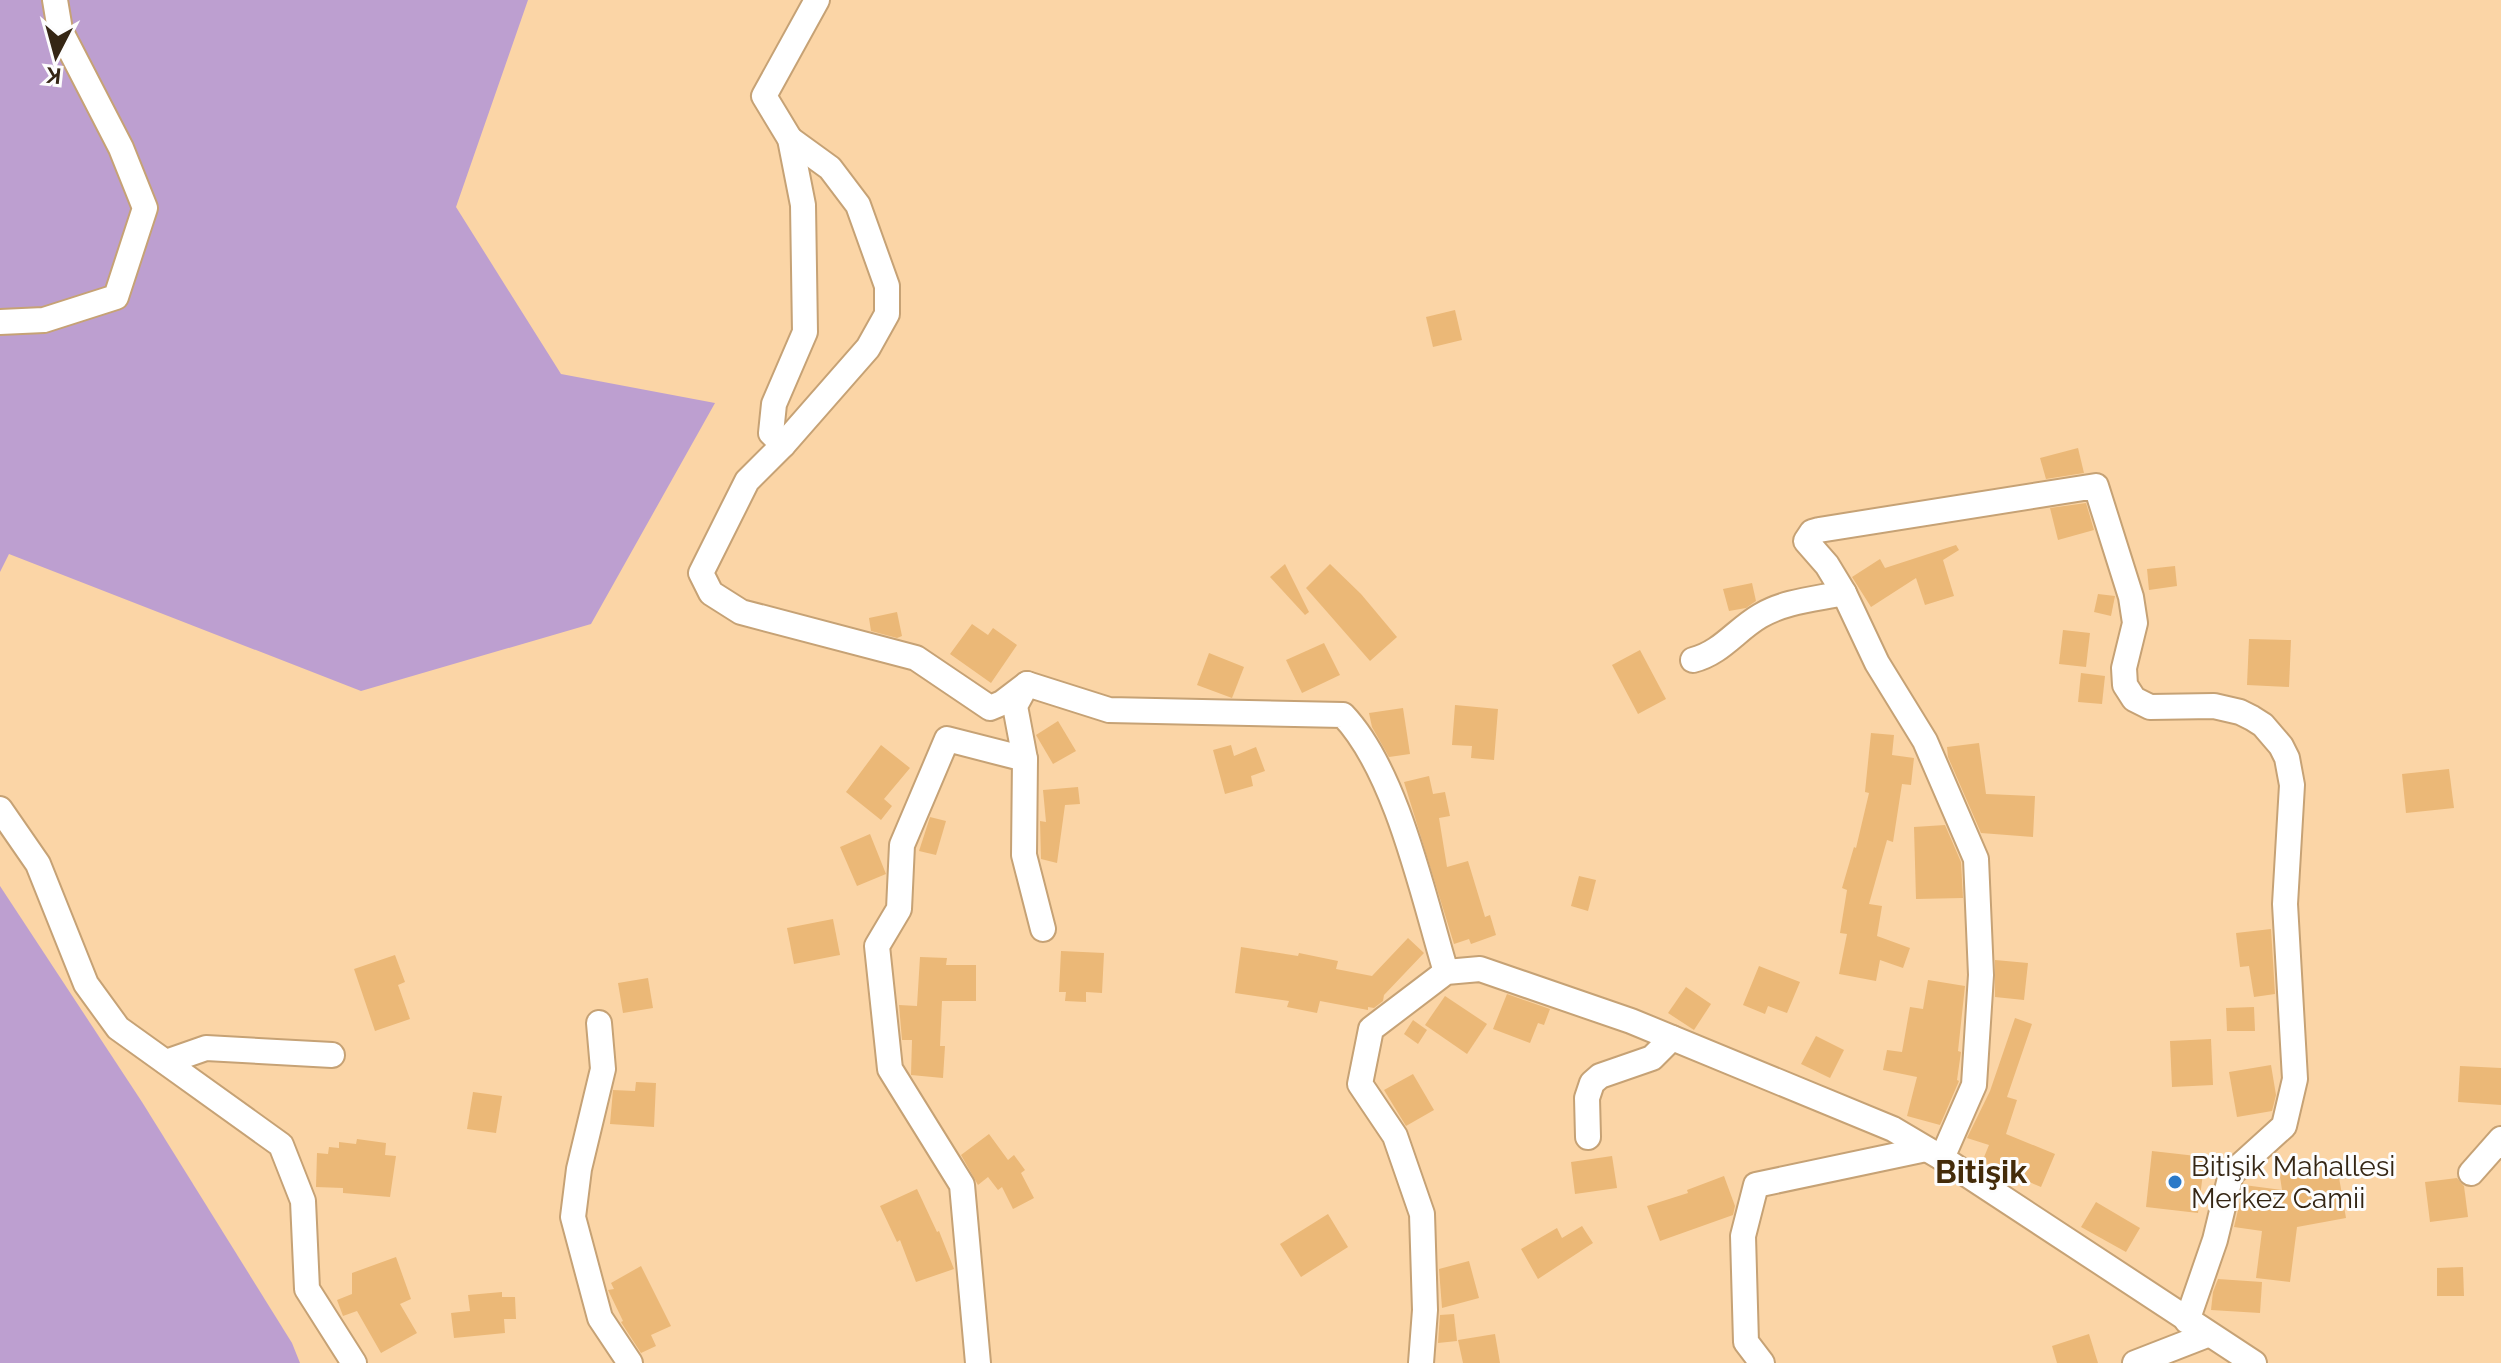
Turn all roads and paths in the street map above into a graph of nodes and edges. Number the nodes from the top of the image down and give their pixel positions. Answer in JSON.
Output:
{"nodes":[{"id":1,"x":55,"y":0,"type":"edge"},
{"id":2,"x":817,"y":0,"type":"edge"},
{"id":3,"x":790,"y":139,"type":"junction"},
{"id":4,"x":0,"y":322,"type":"edge"},
{"id":5,"x":783,"y":445,"type":"junction"},
{"id":6,"x":1844,"y":593,"type":"junction"},
{"id":7,"x":1693,"y":660,"type":"dead end"},
{"id":8,"x":1027,"y":684,"type":"junction"},
{"id":9,"x":1025,"y":759,"type":"junction"},
{"id":10,"x":0,"y":809,"type":"edge"},
{"id":11,"x":1043,"y":929,"type":"dead end"},
{"id":12,"x":1446,"y":972,"type":"junction"},
{"id":13,"x":599,"y":1023,"type":"dead end"},
{"id":14,"x":1672,"y":1038,"type":"junction"},
{"id":15,"x":332,"y":1055,"type":"dead end"},
{"id":16,"x":166,"y":1062,"type":"junction"},
{"id":17,"x":1588,"y":1137,"type":"dead end"},
{"id":18,"x":2501,"y":1139,"type":"edge"},
{"id":19,"x":1934,"y":1153,"type":"junction"},
{"id":20,"x":2471,"y":1173,"type":"dead end"},
{"id":21,"x":2197,"y":1328,"type":"junction"},
{"id":22,"x":354,"y":1363,"type":"edge"},
{"id":23,"x":630,"y":1363,"type":"edge"},
{"id":24,"x":978,"y":1363,"type":"edge"},
{"id":25,"x":1421,"y":1363,"type":"edge"},
{"id":26,"x":1762,"y":1363,"type":"edge"},
{"id":27,"x":2135,"y":1363,"type":"edge"},
{"id":28,"x":2254,"y":1363,"type":"edge"}],
"edges":[{"from":1,"to":4,"type":"street"},
{"from":2,"to":3,"type":"street"},
{"from":3,"to":5,"type":"street"},
{"from":3,"to":5,"type":"street"},
{"from":5,"to":8,"type":"street"},
{"from":6,"to":7,"type":"street"},
{"from":6,"to":19,"type":"street"},
{"from":6,"to":21,"type":"street"},
{"from":8,"to":9,"type":"street"},
{"from":8,"to":12,"type":"street"},
{"from":9,"to":11,"type":"street"},
{"from":9,"to":24,"type":"street"},
{"from":10,"to":16,"type":"street"},
{"from":12,"to":14,"type":"street"},
{"from":12,"to":25,"type":"street"},
{"from":13,"to":23,"type":"street"},
{"from":14,"to":17,"type":"street"},
{"from":14,"to":19,"type":"street"},
{"from":15,"to":16,"type":"street"},
{"from":16,"to":22,"type":"street"},
{"from":18,"to":20,"type":"street"},
{"from":19,"to":21,"type":"street"},
{"from":19,"to":26,"type":"street"},
{"from":21,"to":27,"type":"street"},
{"from":21,"to":28,"type":"street"}]}
